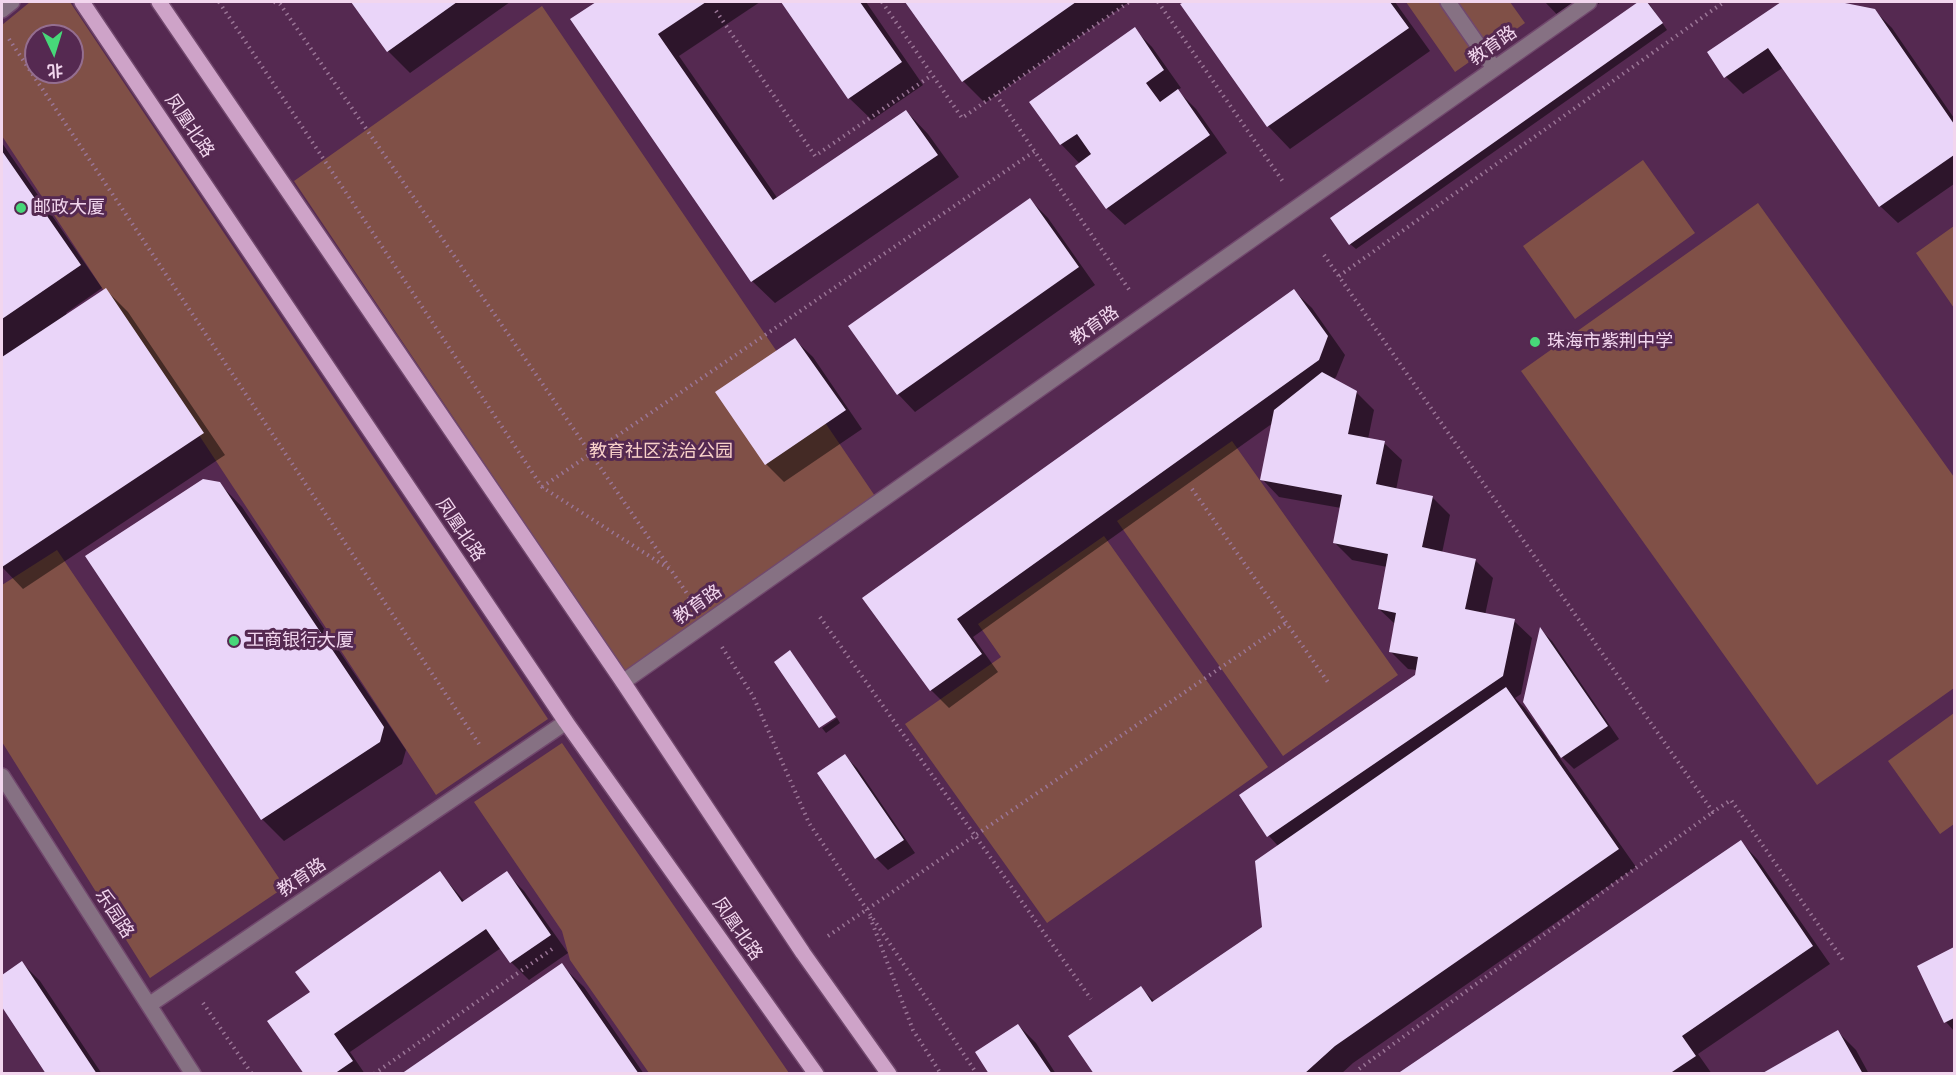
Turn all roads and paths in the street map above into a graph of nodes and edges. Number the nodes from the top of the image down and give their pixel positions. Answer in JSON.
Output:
{"nodes":[{"id":1,"x":12,"y":2,"type":"edge"},
{"id":2,"x":82,"y":2,"type":"edge"},
{"id":3,"x":159,"y":2,"type":"edge"},
{"id":4,"x":219,"y":2,"type":"edge"},
{"id":5,"x":274,"y":2,"type":"edge"},
{"id":6,"x":882,"y":2,"type":"edge"},
{"id":7,"x":1129,"y":2,"type":"edge"},
{"id":8,"x":1158,"y":2,"type":"edge"},
{"id":9,"x":1448,"y":2,"type":"edge"},
{"id":10,"x":1589,"y":2,"type":"edge"},
{"id":11,"x":1724,"y":2,"type":"edge"},
{"id":12,"x":2,"y":10,"type":"edge"},
{"id":13,"x":716,"y":10,"type":"dead end"},
{"id":14,"x":8,"y":37,"type":"dead end"},
{"id":15,"x":1494,"y":68,"type":"junction"},
{"id":16,"x":932,"y":75,"type":"junction"},
{"id":17,"x":996,"y":95,"type":"junction"},
{"id":18,"x":1035,"y":151,"type":"junction"},
{"id":19,"x":1299,"y":206,"type":"junction"},
{"id":20,"x":1324,"y":255,"type":"dead end"},
{"id":21,"x":1339,"y":276,"type":"junction"},
{"id":22,"x":1146,"y":314,"type":"junction"},
{"id":23,"x":589,"y":454,"type":"junction"},
{"id":24,"x":542,"y":487,"type":"junction"},
{"id":25,"x":1192,"y":489,"type":"dead end"},
{"id":26,"x":671,"y":570,"type":"junction"},
{"id":27,"x":820,"y":617,"type":"dead end"},
{"id":28,"x":706,"y":623,"type":"junction"},
{"id":29,"x":1286,"y":623,"type":"junction"},
{"id":30,"x":623,"y":682,"type":"junction"},
{"id":31,"x":1330,"y":685,"type":"dead end"},
{"id":32,"x":566,"y":722,"type":"junction"},
{"id":33,"x":496,"y":770,"type":"junction"},
{"id":34,"x":2,"y":776,"type":"edge"},
{"id":35,"x":1713,"y":812,"type":"junction"},
{"id":36,"x":975,"y":835,"type":"junction"},
{"id":37,"x":867,"y":909,"type":"junction"},
{"id":38,"x":555,"y":947,"type":"dead end"},
{"id":39,"x":803,"y":953,"type":"junction"},
{"id":40,"x":1843,"y":960,"type":"dead end"},
{"id":41,"x":187,"y":979,"type":"junction"},
{"id":42,"x":1091,"y":999,"type":"dead end"},
{"id":43,"x":149,"y":1005,"type":"junction"},
{"id":44,"x":193,"y":1074,"type":"edge"},
{"id":45,"x":252,"y":1074,"type":"edge"},
{"id":46,"x":374,"y":1074,"type":"edge"},
{"id":47,"x":816,"y":1074,"type":"edge"},
{"id":48,"x":889,"y":1074,"type":"edge"},
{"id":49,"x":941,"y":1074,"type":"edge"},
{"id":50,"x":977,"y":1074,"type":"edge"},
{"id":51,"x":1362,"y":1074,"type":"edge"}],
"edges":[{"from":1,"to":12,"type":"street"},
{"from":2,"to":32,"type":"main road","name":"凤凰北路"},
{"from":3,"to":30,"type":"main road"},
{"from":4,"to":24,"type":"path"},
{"from":5,"to":23,"type":"path"},
{"from":6,"to":16,"type":"path"},
{"from":7,"to":17,"type":"path"},
{"from":8,"to":19,"type":"path"},
{"from":9,"to":15,"type":"street"},
{"from":10,"to":15,"type":"street","name":"教育路"},
{"from":11,"to":21,"type":"path"},
{"from":13,"to":16,"type":"path"},
{"from":14,"to":33,"type":"path"},
{"from":15,"to":19,"type":"street","name":"教育路"},
{"from":16,"to":17,"type":"path"},
{"from":17,"to":18,"type":"path"},
{"from":18,"to":22,"type":"path"},
{"from":18,"to":23,"type":"path"},
{"from":19,"to":22,"type":"street","name":"教育路"},
{"from":20,"to":21,"type":"path"},
{"from":21,"to":35,"type":"path"},
{"from":22,"to":28,"type":"street","name":"教育路"},
{"from":23,"to":24,"type":"path"},
{"from":23,"to":26,"type":"path"},
{"from":24,"to":26,"type":"path"},
{"from":25,"to":29,"type":"path"},
{"from":26,"to":28,"type":"path"},
{"from":27,"to":36,"type":"path"},
{"from":28,"to":30,"type":"street","name":"教育路"},
{"from":28,"to":37,"type":"path"},
{"from":29,"to":31,"type":"path"},
{"from":29,"to":36,"type":"path"},
{"from":30,"to":39,"type":"main road"},
{"from":32,"to":33,"type":"street","name":"教育路"},
{"from":32,"to":47,"type":"main road","name":"凤凰北路"},
{"from":33,"to":41,"type":"street","name":"教育路"},
{"from":34,"to":43,"type":"street","name":"乐园路"},
{"from":35,"to":40,"type":"path"},
{"from":35,"to":51,"type":"path"},
{"from":36,"to":37,"type":"path"},
{"from":36,"to":42,"type":"path"},
{"from":37,"to":39,"type":"path"},
{"from":37,"to":49,"type":"path"},
{"from":37,"to":50,"type":"path"},
{"from":38,"to":46,"type":"path"},
{"from":39,"to":48,"type":"main road"},
{"from":41,"to":43,"type":"street","name":"教育路"},
{"from":41,"to":45,"type":"path"},
{"from":43,"to":44,"type":"street","name":"乐园路"}]}
